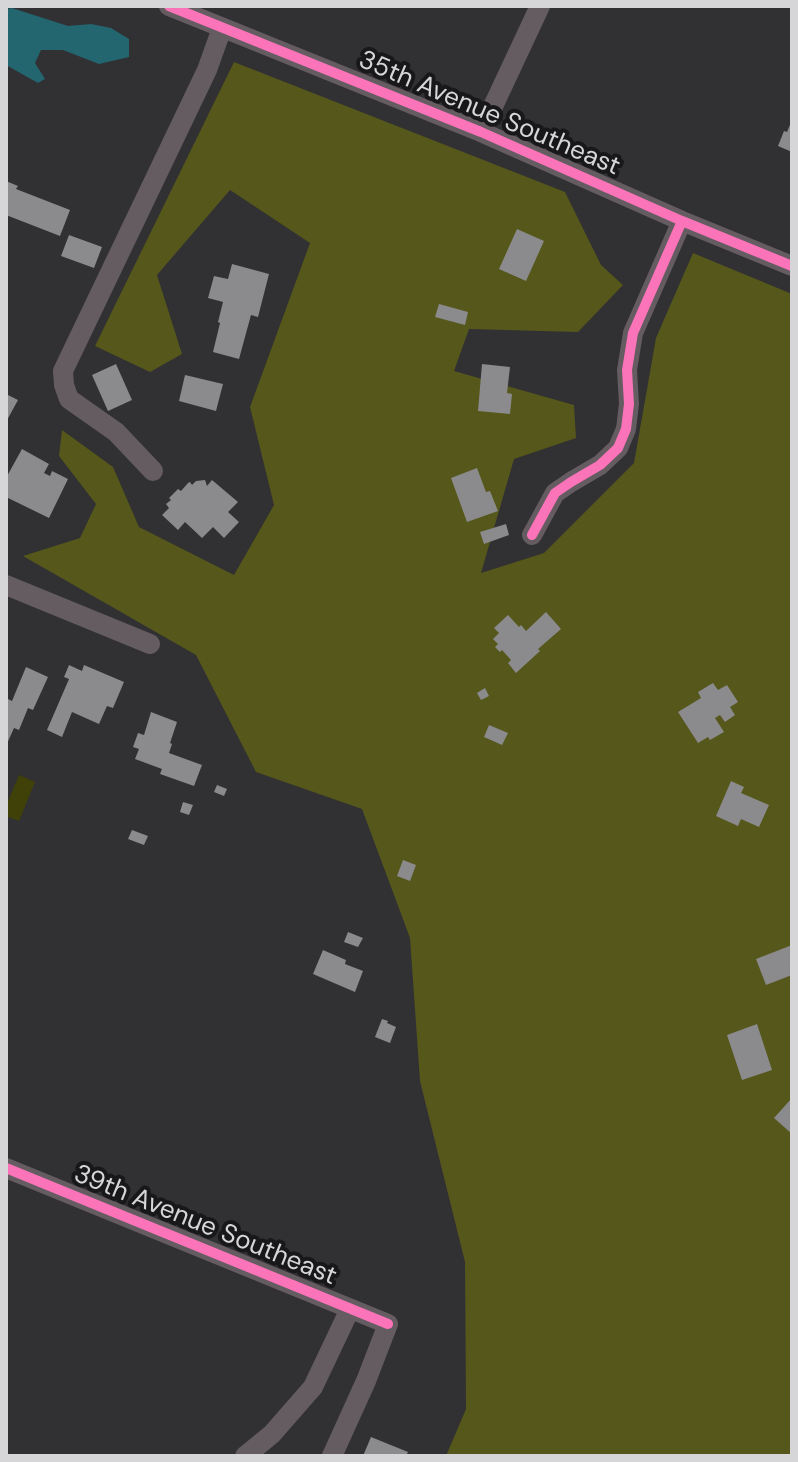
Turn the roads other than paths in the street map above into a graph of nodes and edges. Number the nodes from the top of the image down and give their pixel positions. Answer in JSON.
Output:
{"nodes":[{"id":1,"x":169,"y":6,"type":"edge"},
{"id":2,"x":540,"y":6,"type":"edge"},
{"id":3,"x":222,"y":28,"type":"junction"},
{"id":4,"x":481,"y":132,"type":"junction"},
{"id":5,"x":682,"y":221,"type":"junction"},
{"id":6,"x":792,"y":266,"type":"edge"},
{"id":7,"x":153,"y":471,"type":"dead end"},
{"id":8,"x":532,"y":535,"type":"dead end"},
{"id":9,"x":6,"y":585,"type":"edge"},
{"id":10,"x":150,"y":644,"type":"dead end"},
{"id":11,"x":6,"y":1168,"type":"edge"},
{"id":12,"x":350,"y":1309,"type":"junction"},
{"id":13,"x":245,"y":1456,"type":"edge"},
{"id":14,"x":332,"y":1456,"type":"edge"}],
"edges":[{"from":1,"to":3,"type":"street","name":"35th Avenue Southeast"},
{"from":2,"to":4,"type":"street"},
{"from":3,"to":4,"type":"street","name":"35th Avenue Southeast"},
{"from":3,"to":7,"type":"street"},
{"from":4,"to":5,"type":"street","name":"35th Avenue Southeast"},
{"from":5,"to":6,"type":"street","name":"35th Avenue Southeast"},
{"from":5,"to":8,"type":"street"},
{"from":9,"to":10,"type":"street"},
{"from":11,"to":12,"type":"street","name":"39th Avenue Southeast"},
{"from":12,"to":13,"type":"street"},
{"from":12,"to":14,"type":"street","name":"39th Avenue Southeast"}]}
